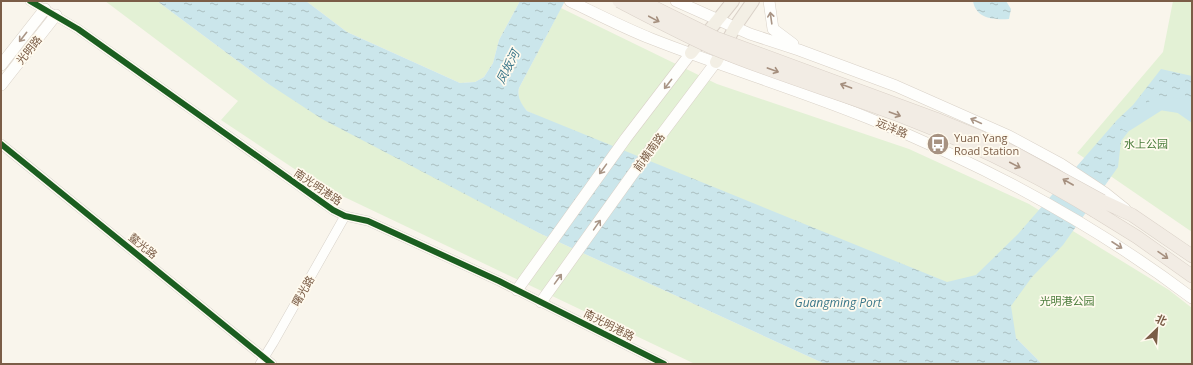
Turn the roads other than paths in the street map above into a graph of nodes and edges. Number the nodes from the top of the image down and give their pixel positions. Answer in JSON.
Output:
{"nodes":[{"id":1,"x":30,"y":1,"type":"edge"},
{"id":2,"x":619,"y":1,"type":"edge"},
{"id":3,"x":642,"y":1,"type":"edge"},
{"id":4,"x":676,"y":1,"type":"edge"},
{"id":5,"x":733,"y":1,"type":"edge"},
{"id":6,"x":753,"y":1,"type":"edge"},
{"id":7,"x":769,"y":1,"type":"edge"},
{"id":8,"x":573,"y":3,"type":"edge"},
{"id":9,"x":45,"y":9,"type":"junction"},
{"id":10,"x":56,"y":16,"type":"junction"},
{"id":11,"x":717,"y":19,"type":"junction"},
{"id":12,"x":735,"y":27,"type":"junction"},
{"id":13,"x":799,"y":50,"type":"junction"},
{"id":14,"x":691,"y":53,"type":"junction"},
{"id":15,"x":716,"y":62,"type":"junction"},
{"id":16,"x":1,"y":65,"type":"edge"},
{"id":17,"x":1,"y":85,"type":"edge"},
{"id":18,"x":1,"y":144,"type":"edge"},
{"id":19,"x":1101,"y":201,"type":"junction"},
{"id":20,"x":345,"y":216,"type":"junction"},
{"id":21,"x":1192,"y":256,"type":"edge"},
{"id":22,"x":1192,"y":276,"type":"edge"},
{"id":23,"x":517,"y":290,"type":"junction"},
{"id":24,"x":1192,"y":298,"type":"edge"},
{"id":25,"x":541,"y":302,"type":"junction"},
{"id":26,"x":262,"y":361,"type":"edge"},
{"id":27,"x":272,"y":364,"type":"edge"},
{"id":28,"x":664,"y":364,"type":"edge"}],
"edges":[{"from":1,"to":9,"type":"street","name":"南光明港路"},
{"from":2,"to":19,"type":"highway","one_way":true,"bridge":true},
{"from":19,"to":3,"type":"highway","one_way":true,"bridge":true},
{"from":4,"to":11,"type":"main road"},
{"from":5,"to":11,"type":"main road"},
{"from":6,"to":12,"type":"main road","name":"前横南路"},
{"from":13,"to":7,"type":"main road","one_way":true},
{"from":8,"to":14,"type":"main road","name":"远洋路"},
{"from":9,"to":10,"type":"street","name":"南光明港路"},
{"from":9,"to":16,"type":"main road","name":"光明路","one_way":true},
{"from":10,"to":17,"type":"main road","name":"光明路"},
{"from":10,"to":20,"type":"street","name":"南光明港路"},
{"from":11,"to":12,"type":"main road"},
{"from":11,"to":14,"type":"main road"},
{"from":12,"to":13,"type":"main road"},
{"from":12,"to":15,"type":"main road","name":"前横南路"},
{"from":19,"to":13,"type":"main road","one_way":true},
{"from":14,"to":15,"type":"main road","name":"远洋路"},
{"from":14,"to":23,"type":"main road","one_way":true},
{"from":15,"to":24,"type":"main road","name":"远洋路","one_way":true},
{"from":25,"to":15,"type":"main road","name":"前横南路","one_way":true},
{"from":18,"to":26,"type":"street","name":"鳌光路"},
{"from":19,"to":21,"type":"highway"},
{"from":19,"to":22,"type":"highway","one_way":true},
{"from":20,"to":23,"type":"street","name":"南光明港路"},
{"from":20,"to":26,"type":"street","name":"曙光路"},
{"from":23,"to":25,"type":"street","name":"南光明港路"},
{"from":25,"to":28,"type":"street","name":"南光明港路"},
{"from":26,"to":27,"type":"street","name":"鳌光路"}]}
